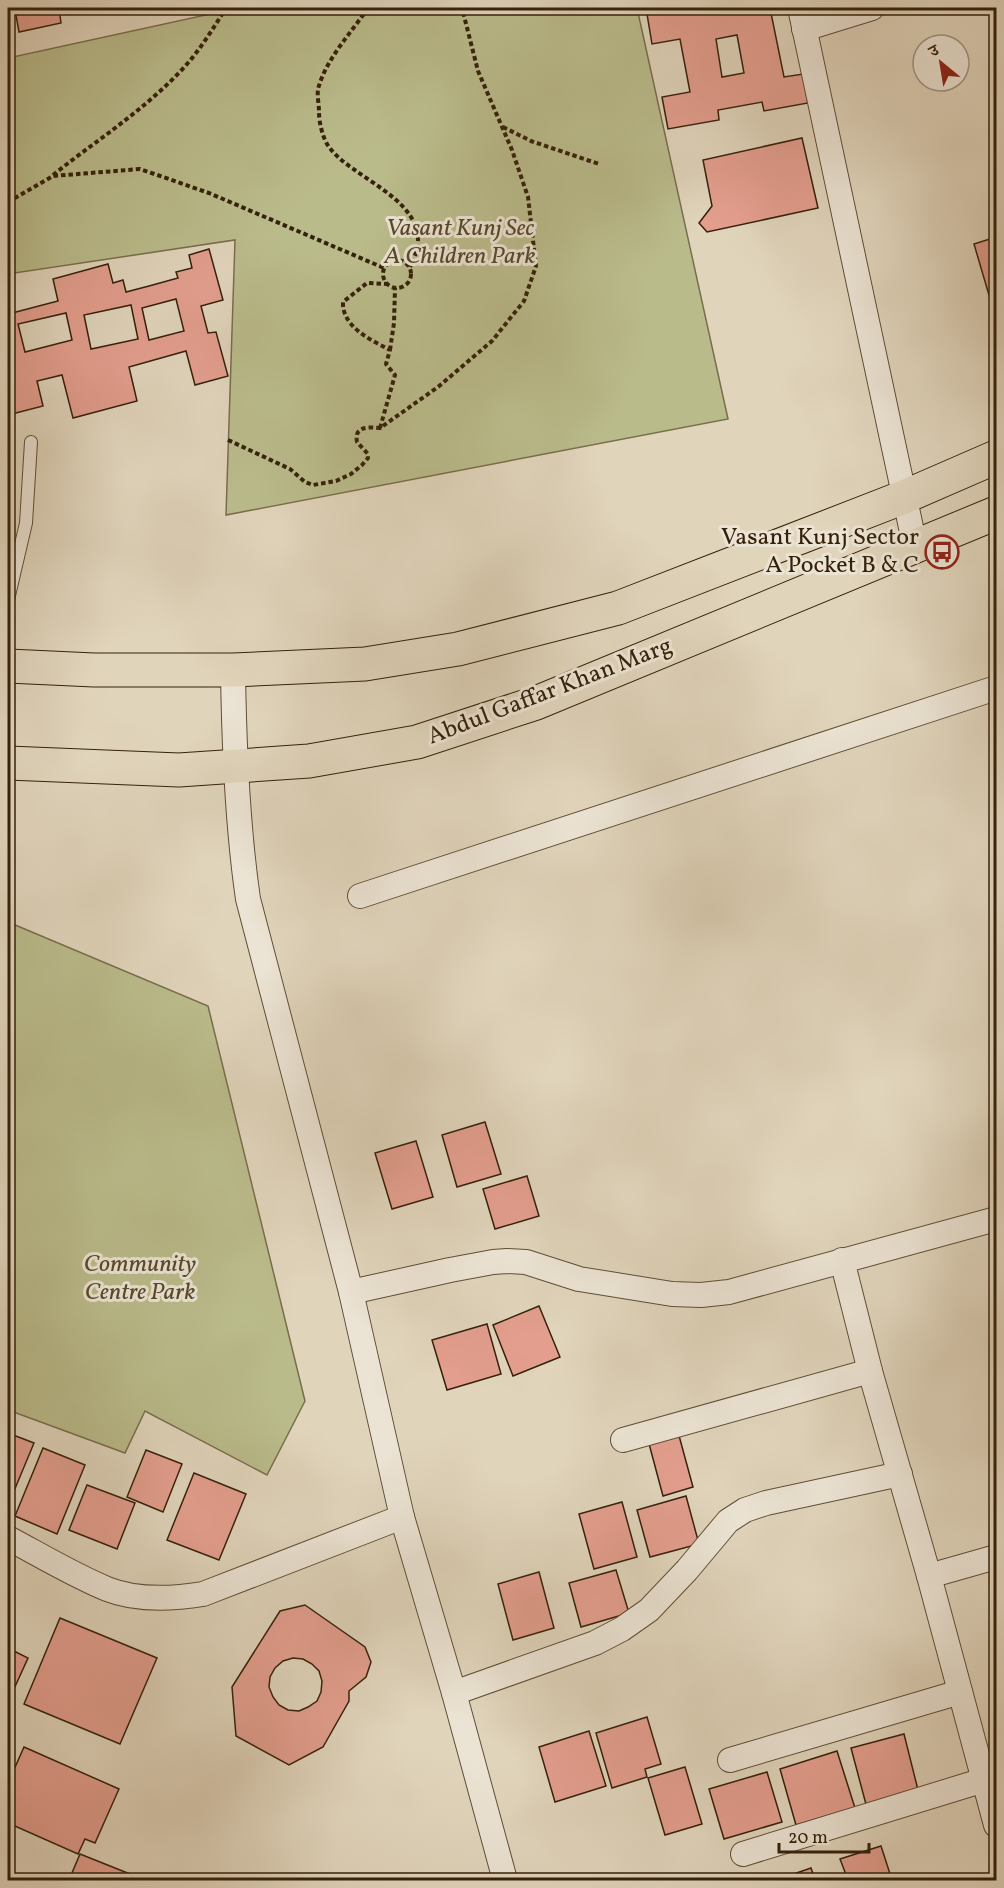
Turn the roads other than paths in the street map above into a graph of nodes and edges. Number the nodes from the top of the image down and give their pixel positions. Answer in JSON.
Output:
{"nodes":[{"id":1,"x":872,"y":8,"type":"edge"},
{"id":2,"x":802,"y":18,"type":"edge"},
{"id":3,"x":31,"y":442,"type":"dead end"},
{"id":4,"x":996,"y":458,"type":"edge"},
{"id":5,"x":904,"y":497,"type":"junction"},
{"id":6,"x":996,"y":513,"type":"edge"},
{"id":7,"x":915,"y":546,"type":"junction"},
{"id":8,"x":8,"y":600,"type":"edge"},
{"id":9,"x":8,"y":666,"type":"edge"},
{"id":10,"x":233,"y":670,"type":"junction"},
{"id":11,"x":996,"y":688,"type":"edge"},
{"id":12,"x":8,"y":764,"type":"edge"},
{"id":13,"x":235,"y":767,"type":"junction"},
{"id":14,"x":360,"y":896,"type":"dead end"},
{"id":15,"x":996,"y":1218,"type":"edge"},
{"id":16,"x":842,"y":1260,"type":"junction"},
{"id":17,"x":351,"y":1292,"type":"junction"},
{"id":18,"x":870,"y":1371,"type":"junction"},
{"id":19,"x":623,"y":1440,"type":"dead end"},
{"id":20,"x":900,"y":1474,"type":"junction"},
{"id":21,"x":402,"y":1517,"type":"junction"},
{"id":22,"x":8,"y":1538,"type":"edge"},
{"id":23,"x":996,"y":1557,"type":"edge"},
{"id":24,"x":929,"y":1576,"type":"junction"},
{"id":25,"x":960,"y":1692,"type":"junction"},
{"id":26,"x":453,"y":1693,"type":"junction"},
{"id":27,"x":730,"y":1760,"type":"dead end"},
{"id":28,"x":984,"y":1780,"type":"junction"},
{"id":29,"x":996,"y":1825,"type":"edge"},
{"id":30,"x":743,"y":1854,"type":"dead end"},
{"id":31,"x":505,"y":1881,"type":"edge"}],
"edges":[{"from":1,"to":2,"type":"street"},
{"from":2,"to":5,"type":"street"},
{"from":3,"to":8,"type":"lane"},
{"from":4,"to":5,"type":"main road"},
{"from":5,"to":7,"type":"street"},
{"from":5,"to":10,"type":"main road"},
{"from":6,"to":7,"type":"main road","name":"Abdul Gaffar Khan Marg"},
{"from":7,"to":13,"type":"main road","name":"Abdul Gaffar Khan Marg"},
{"from":9,"to":10,"type":"main road"},
{"from":10,"to":13,"type":"street"},
{"from":11,"to":14,"type":"street"},
{"from":12,"to":13,"type":"main road","name":"Abdul Gaffar Khan Marg"},
{"from":13,"to":17,"type":"street"},
{"from":15,"to":16,"type":"street"},
{"from":16,"to":17,"type":"street"},
{"from":16,"to":18,"type":"street"},
{"from":17,"to":21,"type":"street"},
{"from":18,"to":19,"type":"street"},
{"from":18,"to":20,"type":"street"},
{"from":20,"to":24,"type":"street"},
{"from":20,"to":26,"type":"street"},
{"from":21,"to":22,"type":"street"},
{"from":21,"to":26,"type":"street"},
{"from":23,"to":24,"type":"street"},
{"from":24,"to":25,"type":"street"},
{"from":25,"to":27,"type":"street"},
{"from":25,"to":28,"type":"street"},
{"from":26,"to":31,"type":"street"},
{"from":28,"to":29,"type":"street"},
{"from":28,"to":30,"type":"street"}]}
